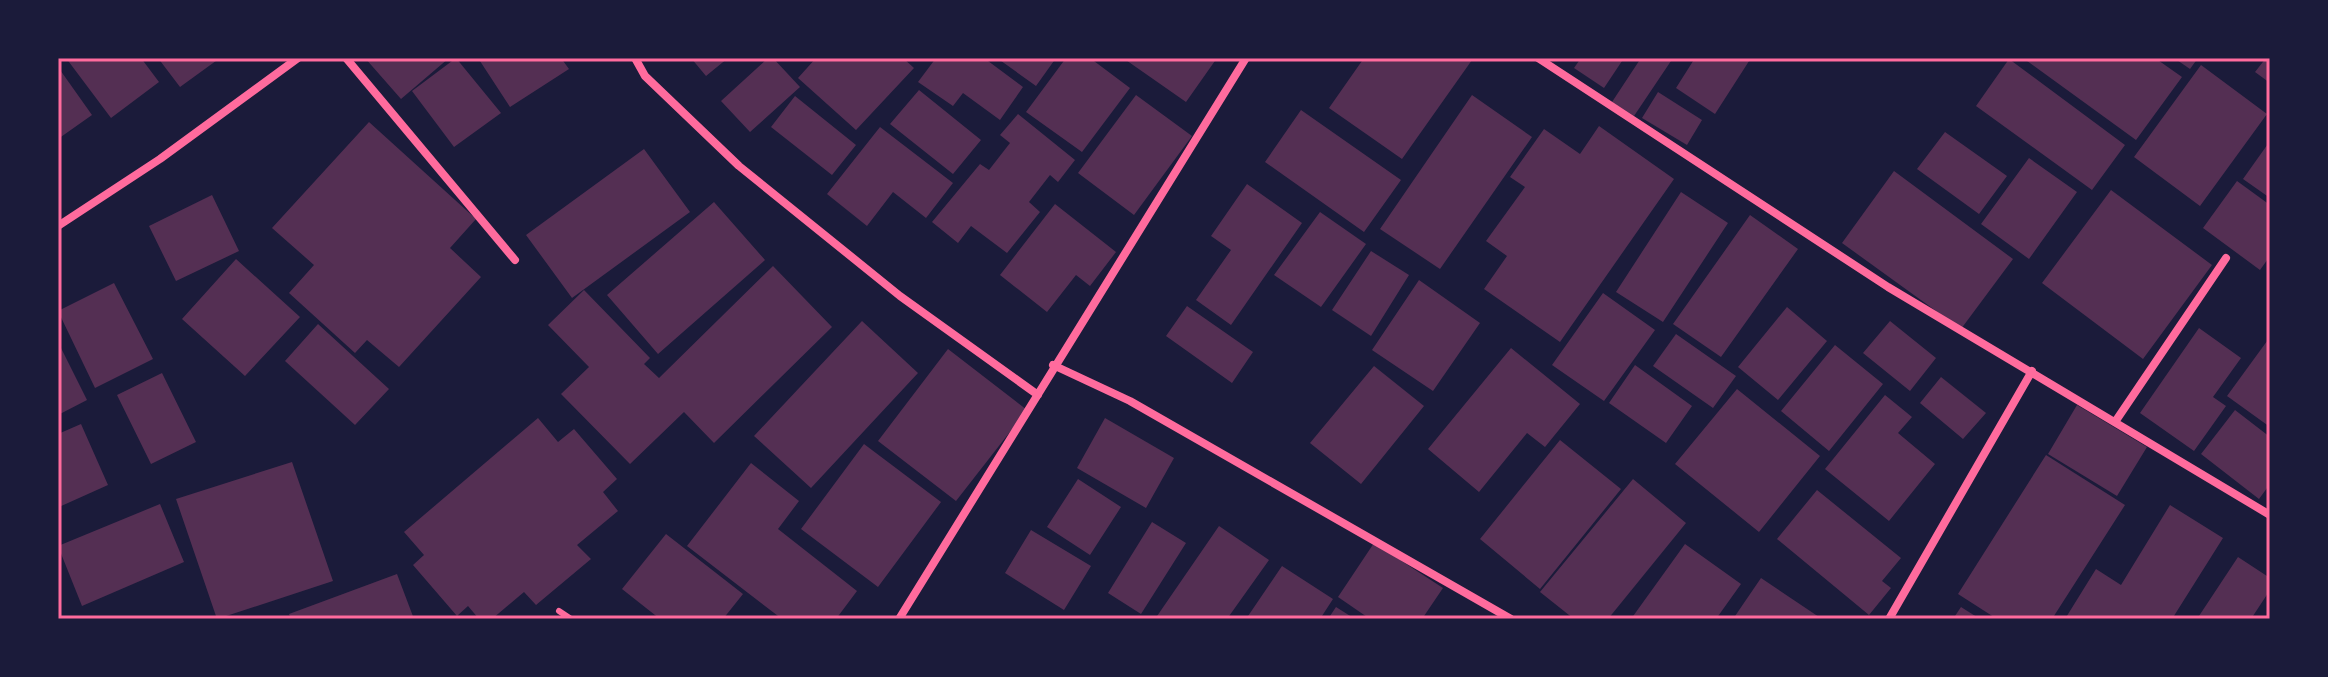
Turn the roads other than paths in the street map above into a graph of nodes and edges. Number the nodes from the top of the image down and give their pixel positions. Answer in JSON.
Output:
{"nodes":[{"id":1,"x":298,"y":58,"type":"edge"},
{"id":2,"x":346,"y":58,"type":"edge"},
{"id":3,"x":635,"y":58,"type":"edge"},
{"id":4,"x":1246,"y":58,"type":"edge"},
{"id":5,"x":1538,"y":58,"type":"edge"},
{"id":6,"x":58,"y":226,"type":"edge"},
{"id":7,"x":2226,"y":258,"type":"dead end"},
{"id":8,"x":515,"y":260,"type":"dead end"},
{"id":9,"x":1053,"y":365,"type":"junction"},
{"id":10,"x":2032,"y":371,"type":"junction"},
{"id":11,"x":1038,"y":395,"type":"junction"},
{"id":12,"x":2115,"y":422,"type":"junction"},
{"id":13,"x":2270,"y":515,"type":"edge"},
{"id":14,"x":559,"y":611,"type":"dead end"},
{"id":15,"x":571,"y":619,"type":"edge"},
{"id":16,"x":899,"y":619,"type":"edge"},
{"id":17,"x":1511,"y":619,"type":"edge"},
{"id":18,"x":1889,"y":619,"type":"edge"}],
"edges":[{"from":1,"to":6,"type":"street"},
{"from":2,"to":8,"type":"street"},
{"from":3,"to":11,"type":"street"},
{"from":4,"to":9,"type":"street"},
{"from":5,"to":10,"type":"street"},
{"from":7,"to":12,"type":"street"},
{"from":9,"to":11,"type":"street"},
{"from":9,"to":17,"type":"street"},
{"from":10,"to":12,"type":"street"},
{"from":10,"to":18,"type":"street"},
{"from":11,"to":16,"type":"street"},
{"from":12,"to":13,"type":"street"},
{"from":14,"to":15,"type":"lane"}]}
